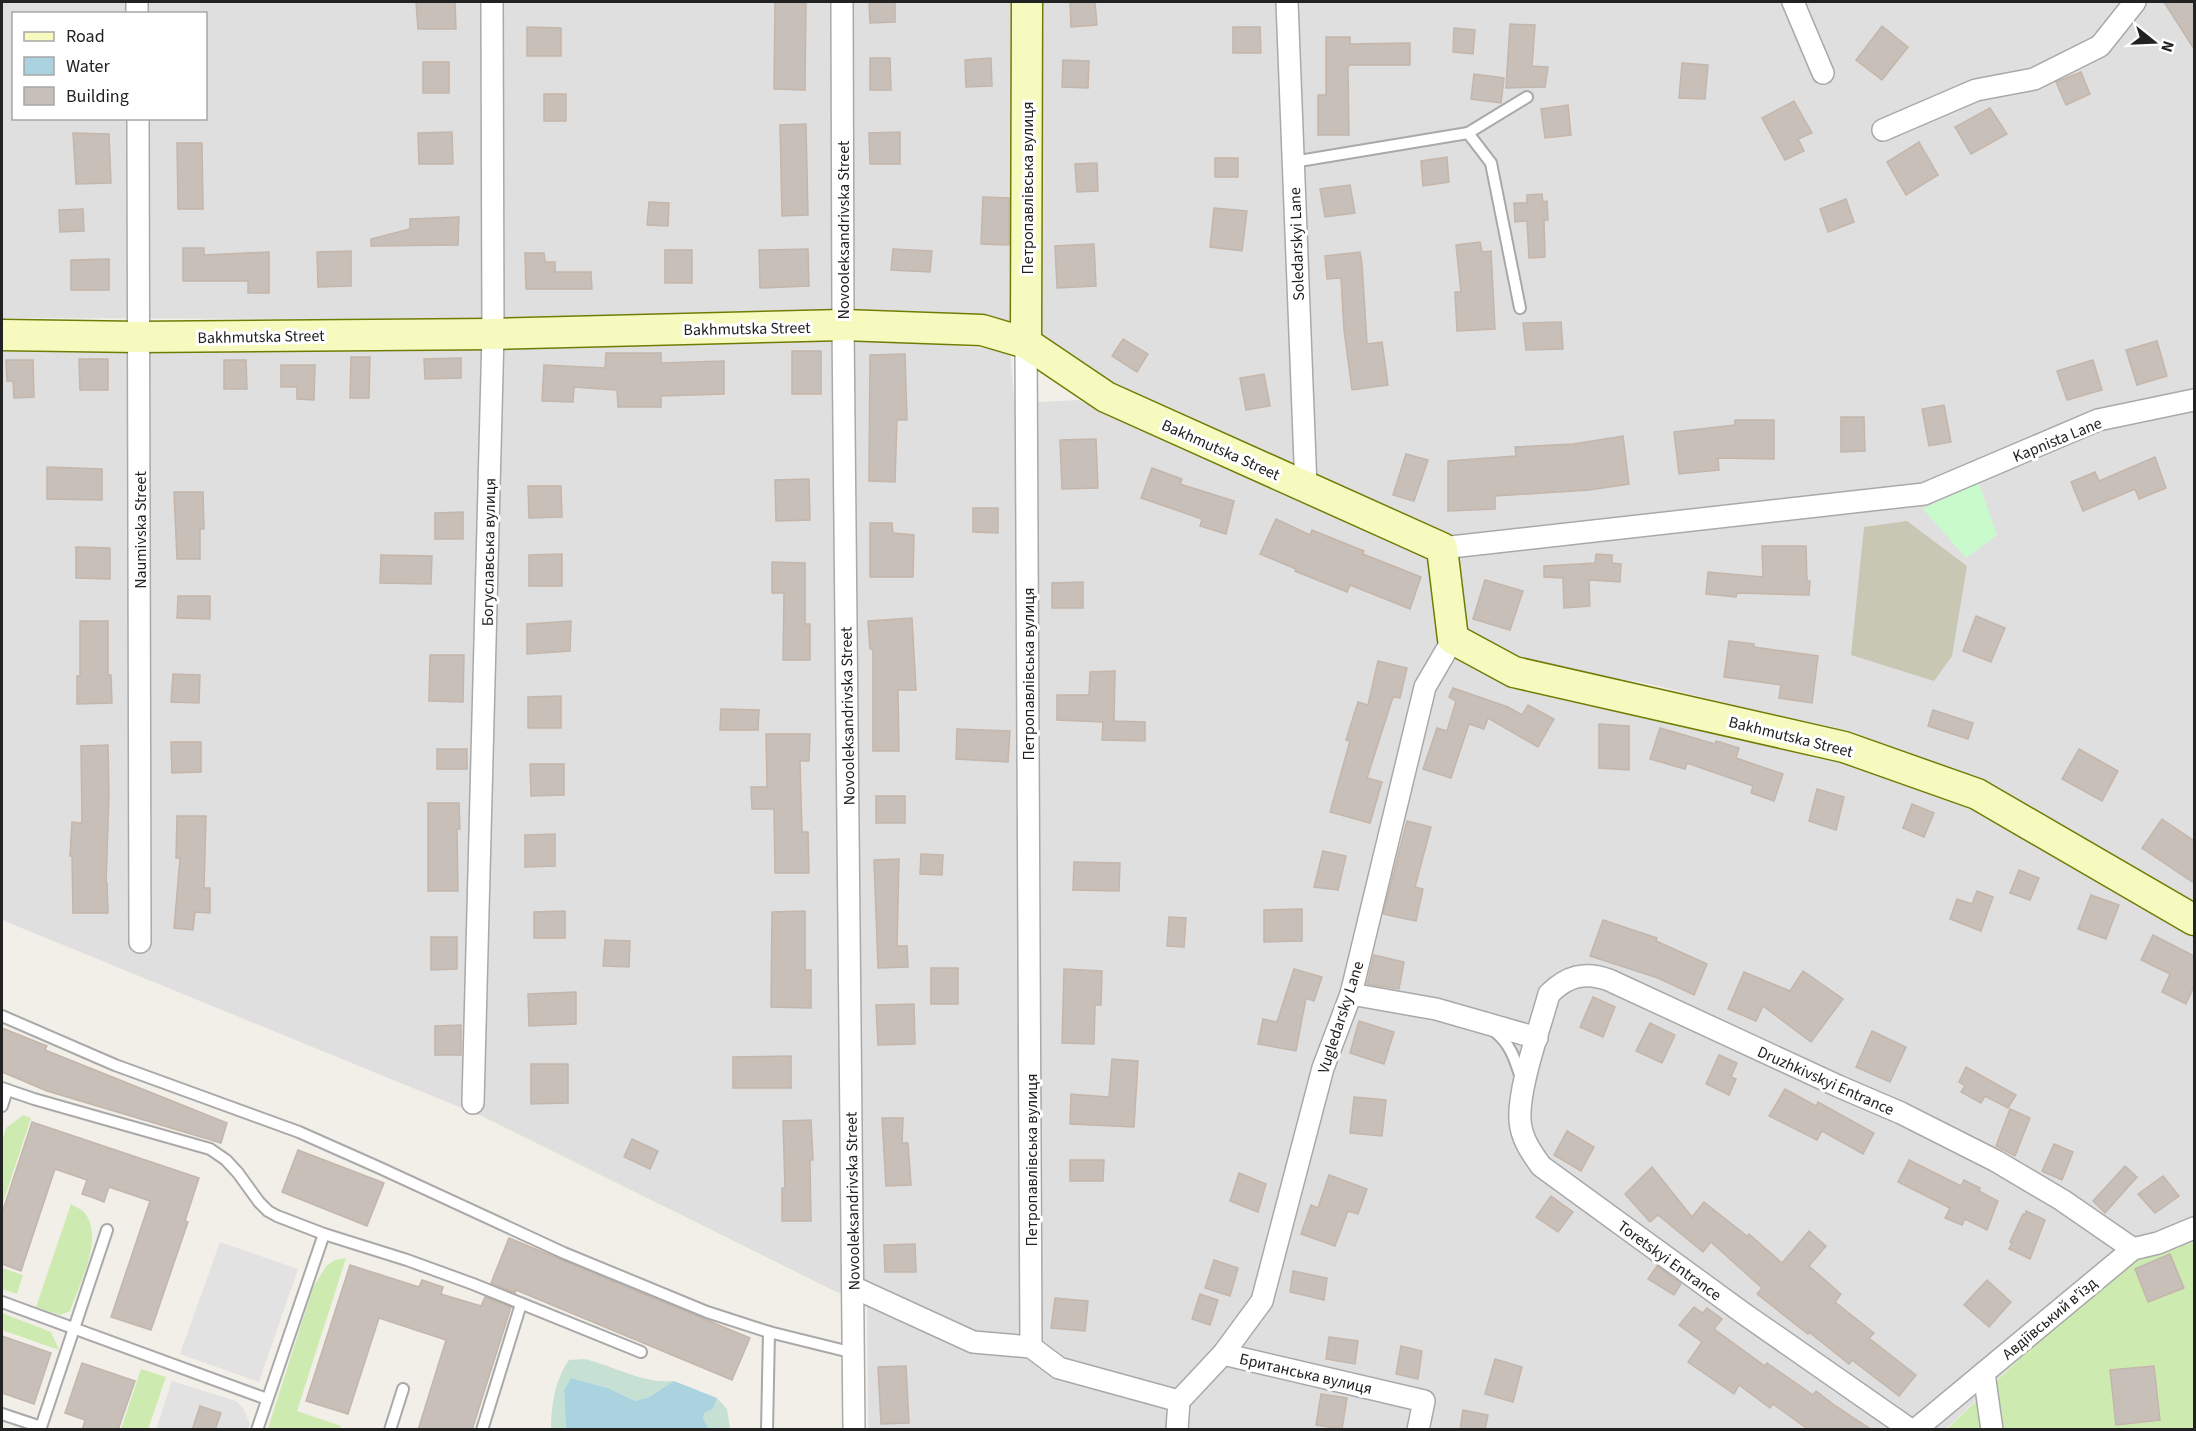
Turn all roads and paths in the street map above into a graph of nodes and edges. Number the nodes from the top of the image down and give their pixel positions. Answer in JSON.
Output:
{"nodes":[{"id":1,"x":492,"y":2,"type":"edge"},
{"id":2,"x":842,"y":2,"type":"edge"},
{"id":3,"x":1027,"y":2,"type":"edge"},
{"id":4,"x":1287,"y":2,"type":"edge"},
{"id":5,"x":1793,"y":2,"type":"edge"},
{"id":6,"x":2135,"y":2,"type":"edge"},
{"id":7,"x":1823,"y":73,"type":"dead end"},
{"id":8,"x":1527,"y":97,"type":"dead end"},
{"id":9,"x":138,"y":120,"type":"edge"},
{"id":10,"x":1883,"y":130,"type":"dead end"},
{"id":11,"x":1468,"y":133,"type":"junction"},
{"id":12,"x":1293,"y":162,"type":"junction"},
{"id":13,"x":1520,"y":308,"type":"dead end"},
{"id":14,"x":843,"y":325,"type":"junction"},
{"id":15,"x":493,"y":334,"type":"junction"},
{"id":16,"x":2,"y":335,"type":"edge"},
{"id":17,"x":139,"y":337,"type":"junction"},
{"id":18,"x":1026,"y":343,"type":"junction"},
{"id":19,"x":2194,"y":400,"type":"edge"},
{"id":20,"x":1306,"y":486,"type":"junction"},
{"id":21,"x":1442,"y":548,"type":"junction"},
{"id":22,"x":1453,"y":639,"type":"junction"},
{"id":23,"x":2194,"y":920,"type":"edge"},
{"id":24,"x":140,"y":942,"type":"dead end"},
{"id":25,"x":1351,"y":994,"type":"junction"},
{"id":26,"x":2,"y":1016,"type":"edge"},
{"id":27,"x":1484,"y":1023,"type":"junction"},
{"id":28,"x":1537,"y":1038,"type":"junction"},
{"id":29,"x":1524,"y":1088,"type":"junction"},
{"id":30,"x":4,"y":1089,"type":"edge"},
{"id":31,"x":473,"y":1103,"type":"dead end"},
{"id":32,"x":2,"y":1106,"type":"edge"},
{"id":33,"x":2194,"y":1228,"type":"edge"},
{"id":34,"x":107,"y":1230,"type":"dead end"},
{"id":35,"x":324,"y":1234,"type":"junction"},
{"id":36,"x":2133,"y":1249,"type":"junction"},
{"id":37,"x":853,"y":1287,"type":"junction"},
{"id":38,"x":2,"y":1302,"type":"edge"},
{"id":39,"x":521,"y":1304,"type":"junction"},
{"id":40,"x":73,"y":1329,"type":"junction"},
{"id":41,"x":769,"y":1332,"type":"junction"},
{"id":42,"x":1032,"y":1347,"type":"junction"},
{"id":43,"x":641,"y":1352,"type":"dead end"},
{"id":44,"x":854,"y":1353,"type":"junction"},
{"id":45,"x":1222,"y":1354,"type":"junction"},
{"id":46,"x":1984,"y":1373,"type":"junction"},
{"id":47,"x":403,"y":1389,"type":"dead end"},
{"id":48,"x":267,"y":1399,"type":"junction"},
{"id":49,"x":1179,"y":1401,"type":"junction"},
{"id":50,"x":2,"y":1414,"type":"edge"},
{"id":51,"x":40,"y":1428,"type":"edge"},
{"id":52,"x":257,"y":1430,"type":"edge"},
{"id":53,"x":390,"y":1430,"type":"edge"},
{"id":54,"x":482,"y":1430,"type":"edge"},
{"id":55,"x":767,"y":1430,"type":"edge"},
{"id":56,"x":854,"y":1430,"type":"edge"},
{"id":57,"x":1177,"y":1430,"type":"edge"},
{"id":58,"x":1418,"y":1430,"type":"edge"},
{"id":59,"x":1913,"y":1430,"type":"edge"},
{"id":60,"x":1992,"y":1430,"type":"edge"}],
"edges":[{"from":1,"to":15,"type":"street","name":"Богуславська вулиця"},
{"from":2,"to":14,"type":"street","name":"Novooleksandrivska Street"},
{"from":3,"to":18,"type":"street","name":"Петропавлівська вулиця"},
{"from":4,"to":12,"type":"street","name":"Soledarskyi Lane"},
{"from":5,"to":7,"type":"street"},
{"from":6,"to":10,"type":"street"},
{"from":8,"to":11,"type":"lane"},
{"from":9,"to":17,"type":"street","name":"Naumivska Street"},
{"from":11,"to":12,"type":"lane"},
{"from":11,"to":13,"type":"lane"},
{"from":12,"to":20,"type":"street","name":"Soledarskyi Lane"},
{"from":14,"to":15,"type":"street","name":"Bakhmutska Street"},
{"from":14,"to":18,"type":"street","name":"Bakhmutska Street"},
{"from":14,"to":37,"type":"street","name":"Novooleksandrivska Street"},
{"from":15,"to":17,"type":"street","name":"Bakhmutska Street"},
{"from":15,"to":31,"type":"street","name":"Богуславська вулиця"},
{"from":16,"to":17,"type":"street","name":"Bakhmutska Street"},
{"from":17,"to":24,"type":"street","name":"Naumivska Street"},
{"from":18,"to":20,"type":"street","name":"Bakhmutska Street"},
{"from":18,"to":42,"type":"street","name":"Петропавлівська вулиця"},
{"from":19,"to":21,"type":"street","name":"Kapnista Lane"},
{"from":20,"to":21,"type":"street","name":"Bakhmutska Street"},
{"from":21,"to":22,"type":"street"},
{"from":22,"to":23,"type":"street","name":"Bakhmutska Street"},
{"from":22,"to":25,"type":"street","name":"Vugledarsky Lane"},
{"from":25,"to":27,"type":"street"},
{"from":25,"to":45,"type":"street","name":"Vugledarsky Lane"},
{"from":26,"to":41,"type":"lane"},
{"from":27,"to":28,"type":"street"},
{"from":27,"to":29,"type":"lane"},
{"from":28,"to":29,"type":"street","name":"Toretskyi Entrance"},
{"from":28,"to":36,"type":"street","name":"Druzhkivskyi Entrance"},
{"from":29,"to":59,"type":"street","name":"Toretskyi Entrance"},
{"from":30,"to":32,"type":"lane"},
{"from":30,"to":35,"type":"lane"},
{"from":33,"to":36,"type":"street","name":"Авдіївський в'їзд"},
{"from":34,"to":40,"type":"lane"},
{"from":35,"to":39,"type":"lane"},
{"from":35,"to":48,"type":"lane"},
{"from":36,"to":46,"type":"street","name":"Авдіївський в'їзд"},
{"from":37,"to":42,"type":"street"},
{"from":37,"to":44,"type":"street","name":"Novooleksandrivska Street"},
{"from":38,"to":40,"type":"lane"},
{"from":39,"to":43,"type":"lane"},
{"from":39,"to":54,"type":"lane"},
{"from":40,"to":48,"type":"lane"},
{"from":40,"to":51,"type":"lane"},
{"from":41,"to":44,"type":"lane"},
{"from":41,"to":55,"type":"lane"},
{"from":42,"to":49,"type":"street"},
{"from":44,"to":56,"type":"street","name":"Novooleksandrivska Street"},
{"from":45,"to":49,"type":"street","name":"Британська вулиця"},
{"from":45,"to":58,"type":"street","name":"Британська вулиця"},
{"from":46,"to":59,"type":"street","name":"Авдіївський в'їзд"},
{"from":46,"to":60,"type":"street"},
{"from":47,"to":53,"type":"lane"},
{"from":48,"to":52,"type":"lane"},
{"from":49,"to":57,"type":"street"},
{"from":50,"to":51,"type":"lane"}]}
